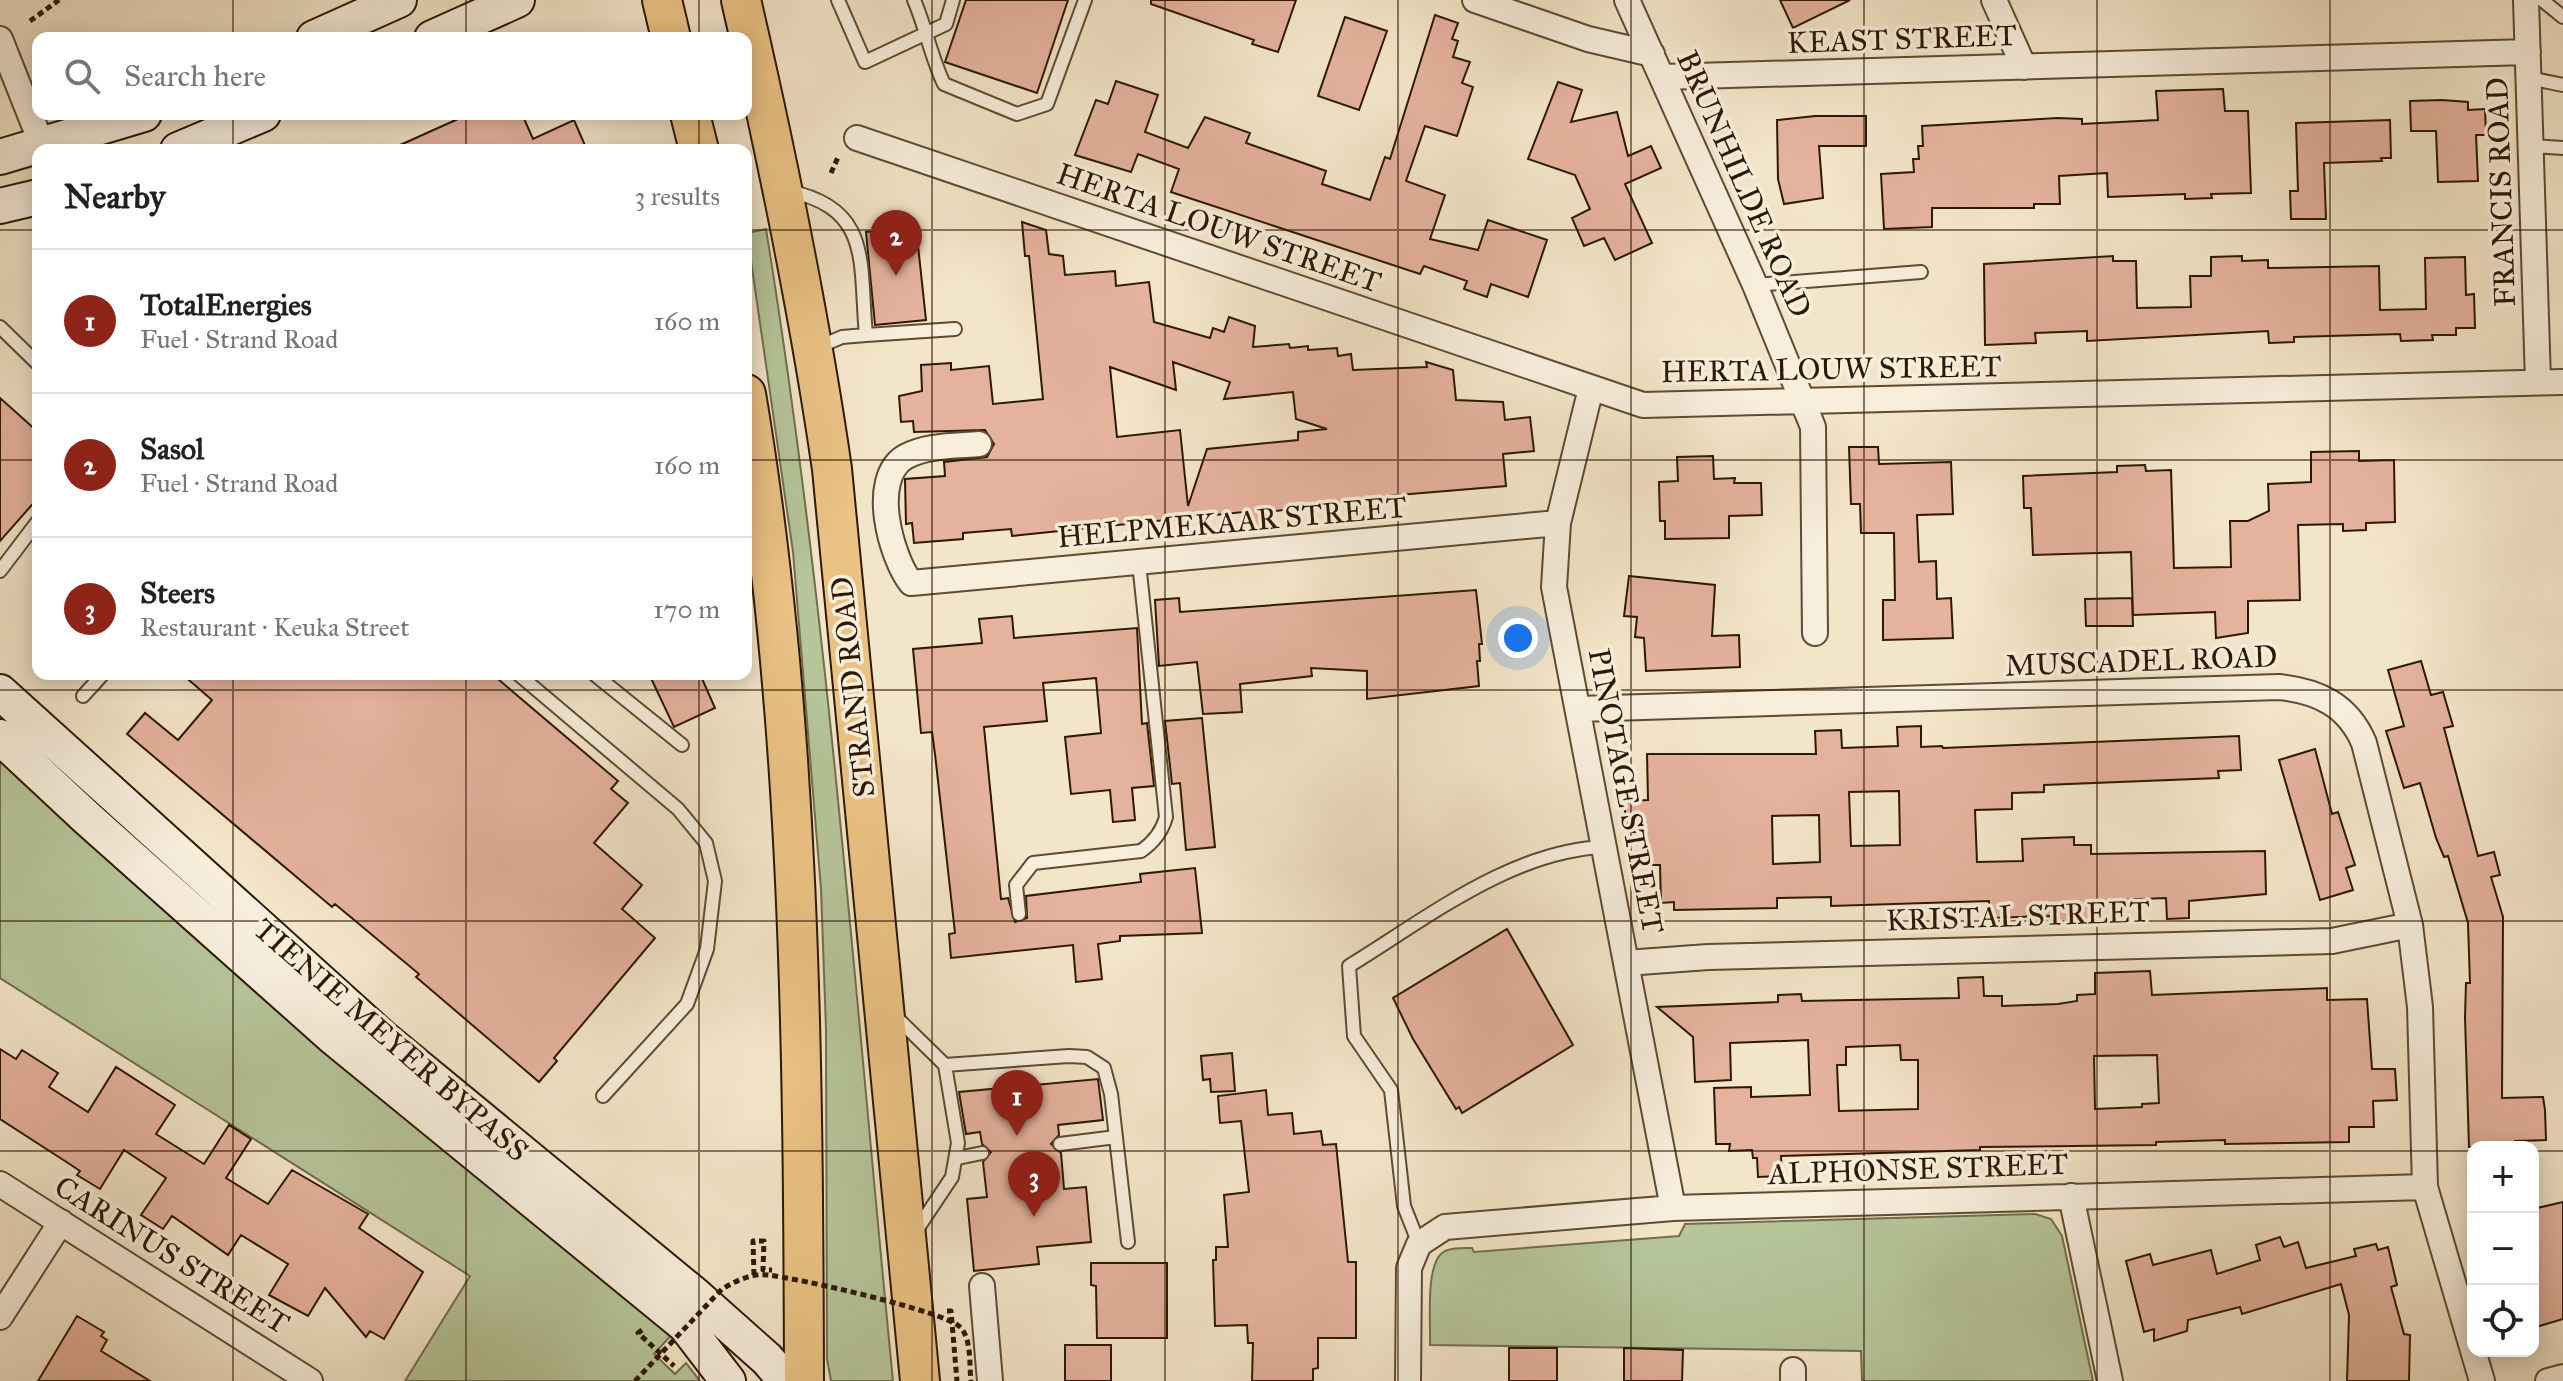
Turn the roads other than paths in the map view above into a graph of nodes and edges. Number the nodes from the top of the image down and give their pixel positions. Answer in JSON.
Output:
{"nodes":[{"id":1,"x":399,"y":0,"type":"edge"},
{"id":2,"x":517,"y":0,"type":"edge"},
{"id":3,"x":662,"y":0,"type":"edge"},
{"id":4,"x":741,"y":0,"type":"edge"},
{"id":5,"x":838,"y":0,"type":"edge"},
{"id":6,"x":914,"y":0,"type":"edge"},
{"id":7,"x":953,"y":0,"type":"edge"},
{"id":8,"x":1085,"y":0,"type":"edge"},
{"id":9,"x":1475,"y":0,"type":"edge"},
{"id":10,"x":1627,"y":0,"type":"edge"},
{"id":11,"x":1994,"y":0,"type":"edge"},
{"id":12,"x":2526,"y":0,"type":"edge"},
{"id":13,"x":2542,"y":0,"type":"edge"},
{"id":14,"x":2563,"y":17,"type":"edge"},
{"id":15,"x":327,"y":32,"type":"edge"},
{"id":16,"x":445,"y":32,"type":"edge"},
{"id":17,"x":670,"y":32,"type":"edge"},
{"id":18,"x":748,"y":32,"type":"edge"},
{"id":19,"x":928,"y":32,"type":"junction"},
{"id":20,"x":0,"y":39,"type":"edge"},
{"id":21,"x":752,"y":48,"type":"edge"},
{"id":22,"x":2528,"y":52,"type":"junction"},
{"id":23,"x":1652,"y":54,"type":"junction"},
{"id":24,"x":2024,"y":67,"type":"junction"},
{"id":25,"x":1662,"y":77,"type":"junction"},
{"id":26,"x":2529,"y":78,"type":"junction"},
{"id":27,"x":2563,"y":85,"type":"edge"},
{"id":28,"x":32,"y":118,"type":"edge"},
{"id":29,"x":33,"y":120,"type":"edge"},
{"id":30,"x":126,"y":120,"type":"edge"},
{"id":31,"x":249,"y":120,"type":"edge"},
{"id":32,"x":692,"y":120,"type":"edge"},
{"id":33,"x":857,"y":138,"type":"dead end"},
{"id":34,"x":42,"y":144,"type":"edge"},
{"id":35,"x":56,"y":144,"type":"edge"},
{"id":36,"x":192,"y":144,"type":"edge"},
{"id":37,"x":698,"y":144,"type":"edge"},
{"id":38,"x":2532,"y":146,"type":"junction"},
{"id":39,"x":2563,"y":148,"type":"edge"},
{"id":40,"x":32,"y":150,"type":"edge"},
{"id":41,"x":0,"y":157,"type":"edge"},
{"id":42,"x":785,"y":190,"type":"junction"},
{"id":43,"x":32,"y":198,"type":"edge"},
{"id":44,"x":0,"y":206,"type":"edge"},
{"id":45,"x":1921,"y":272,"type":"dead end"},
{"id":46,"x":1755,"y":285,"type":"junction"},
{"id":47,"x":0,"y":327,"type":"edge"},
{"id":48,"x":955,"y":329,"type":"dead end"},
{"id":49,"x":866,"y":335,"type":"junction"},
{"id":50,"x":815,"y":349,"type":"junction"},
{"id":51,"x":32,"y":358,"type":"edge"},
{"id":52,"x":2538,"y":382,"type":"junction"},
{"id":53,"x":2563,"y":382,"type":"edge"},
{"id":54,"x":1591,"y":388,"type":"junction"},
{"id":55,"x":1803,"y":403,"type":"junction"},
{"id":56,"x":752,"y":440,"type":"edge"},
{"id":57,"x":979,"y":444,"type":"dead end"},
{"id":58,"x":1558,"y":523,"type":"junction"},
{"id":59,"x":32,"y":529,"type":"edge"},
{"id":60,"x":1139,"y":563,"type":"junction"},
{"id":61,"x":0,"y":571,"type":"edge"},
{"id":62,"x":1815,"y":633,"type":"dead end"},
{"id":63,"x":98,"y":680,"type":"edge"},
{"id":64,"x":525,"y":680,"type":"edge"},
{"id":65,"x":601,"y":680,"type":"edge"},
{"id":66,"x":0,"y":692,"type":"edge"},
{"id":67,"x":83,"y":696,"type":"dead end"},
{"id":68,"x":1579,"y":709,"type":"junction"},
{"id":69,"x":0,"y":737,"type":"edge"},
{"id":70,"x":682,"y":745,"type":"dead end"},
{"id":71,"x":1605,"y":847,"type":"junction"},
{"id":72,"x":1019,"y":914,"type":"dead end"},
{"id":73,"x":2410,"y":925,"type":"junction"},
{"id":74,"x":1626,"y":963,"type":"junction"},
{"id":75,"x":883,"y":1003,"type":"junction"},
{"id":76,"x":945,"y":1065,"type":"junction"},
{"id":77,"x":603,"y":1096,"type":"dead end"},
{"id":78,"x":1116,"y":1137,"type":"junction"},
{"id":79,"x":1060,"y":1144,"type":"dead end"},
{"id":80,"x":982,"y":1153,"type":"dead end"},
{"id":81,"x":958,"y":1158,"type":"junction"},
{"id":82,"x":0,"y":1184,"type":"edge"},
{"id":83,"x":2425,"y":1187,"type":"junction"},
{"id":84,"x":2071,"y":1196,"type":"junction"},
{"id":85,"x":1673,"y":1208,"type":"junction"},
{"id":86,"x":61,"y":1222,"type":"junction"},
{"id":87,"x":1128,"y":1242,"type":"dead end"},
{"id":88,"x":907,"y":1244,"type":"junction"},
{"id":89,"x":1419,"y":1244,"type":"junction"},
{"id":90,"x":982,"y":1286,"type":"dead end"},
{"id":91,"x":0,"y":1317,"type":"edge"},
{"id":92,"x":2563,"y":1377,"type":"edge"},
{"id":93,"x":310,"y":1381,"type":"edge"},
{"id":94,"x":728,"y":1381,"type":"edge"},
{"id":95,"x":786,"y":1381,"type":"edge"},
{"id":96,"x":804,"y":1381,"type":"edge"},
{"id":97,"x":920,"y":1381,"type":"edge"},
{"id":98,"x":990,"y":1381,"type":"edge"},
{"id":99,"x":1408,"y":1381,"type":"edge"},
{"id":100,"x":2110,"y":1381,"type":"edge"},
{"id":101,"x":2482,"y":1381,"type":"edge"},
{"id":102,"x":2548,"y":1381,"type":"edge"}],
"edges":[{"from":1,"to":15,"type":"street"},
{"from":2,"to":16,"type":"street"},
{"from":3,"to":17,"type":"main road"},
{"from":4,"to":18,"type":"main road","name":"STRAND ROAD"},
{"from":5,"to":19,"type":"lane"},
{"from":6,"to":19,"type":"lane"},
{"from":7,"to":19,"type":"lane"},
{"from":8,"to":19,"type":"lane"},
{"from":9,"to":23,"type":"street"},
{"from":10,"to":23,"type":"street","name":"BRUNHILDE ROAD"},
{"from":11,"to":24,"type":"street"},
{"from":12,"to":22,"type":"street","name":"FRANCIS ROAD"},
{"from":13,"to":14,"type":"lane"},
{"from":20,"to":28,"type":"street"},
{"from":21,"to":42,"type":"main road","name":"STRAND ROAD"},
{"from":22,"to":24,"type":"street","name":"KEAST STREET"},
{"from":22,"to":26,"type":"street","name":"FRANCIS ROAD"},
{"from":23,"to":25,"type":"street","name":"BRUNHILDE ROAD"},
{"from":24,"to":25,"type":"street","name":"KEAST STREET"},
{"from":25,"to":46,"type":"street","name":"BRUNHILDE ROAD"},
{"from":26,"to":27,"type":"lane"},
{"from":26,"to":38,"type":"street","name":"FRANCIS ROAD"},
{"from":29,"to":34,"type":"street"},
{"from":30,"to":35,"type":"street"},
{"from":31,"to":36,"type":"street"},
{"from":32,"to":37,"type":"main road"},
{"from":33,"to":54,"type":"street","name":"HERTA LOUW STREET"},
{"from":38,"to":39,"type":"lane"},
{"from":38,"to":52,"type":"street","name":"FRANCIS ROAD"},
{"from":40,"to":41,"type":"street"},
{"from":42,"to":49,"type":"lane"},
{"from":42,"to":50,"type":"main road","name":"STRAND ROAD"},
{"from":43,"to":44,"type":"street"},
{"from":45,"to":46,"type":"lane"},
{"from":46,"to":55,"type":"street","name":"BRUNHILDE ROAD"},
{"from":47,"to":51,"type":"lane"},
{"from":48,"to":49,"type":"lane"},
{"from":49,"to":50,"type":"lane"},
{"from":50,"to":75,"type":"main road","name":"STRAND ROAD"},
{"from":52,"to":53,"type":"street","name":"HERTA LOUW STREET"},
{"from":52,"to":55,"type":"street","name":"HERTA LOUW STREET"},
{"from":54,"to":55,"type":"street","name":"HERTA LOUW STREET"},
{"from":54,"to":58,"type":"street","name":"PINOTAGE STREET"},
{"from":55,"to":62,"type":"street","name":"BRUNHILDE ROAD"},
{"from":56,"to":96,"type":"main road"},
{"from":57,"to":60,"type":"street","name":"HELPMEKAAR STREET"},
{"from":58,"to":60,"type":"street","name":"HELPMEKAAR STREET"},
{"from":58,"to":68,"type":"street","name":"PINOTAGE STREET"},
{"from":59,"to":61,"type":"lane"},
{"from":60,"to":72,"type":"lane"},
{"from":63,"to":67,"type":"lane"},
{"from":64,"to":77,"type":"lane"},
{"from":65,"to":70,"type":"lane"},
{"from":66,"to":95,"type":"street","name":"TIENIE MEYER BYPASS"},
{"from":68,"to":71,"type":"street","name":"PINOTAGE STREET"},
{"from":68,"to":73,"type":"street","name":"MUSCADEL ROAD"},
{"from":69,"to":94,"type":"street","name":"TIENIE MEYER BYPASS"},
{"from":71,"to":74,"type":"street","name":"PINOTAGE STREET"},
{"from":71,"to":89,"type":"lane"},
{"from":73,"to":74,"type":"street","name":"KRISTAL STREET"},
{"from":73,"to":83,"type":"street","name":"MUSCADEL ROAD"},
{"from":74,"to":85,"type":"street","name":"PINOTAGE STREET"},
{"from":75,"to":76,"type":"lane"},
{"from":75,"to":88,"type":"main road","name":"STRAND ROAD"},
{"from":76,"to":78,"type":"lane"},
{"from":76,"to":81,"type":"lane"},
{"from":78,"to":79,"type":"lane"},
{"from":78,"to":87,"type":"lane"},
{"from":80,"to":81,"type":"lane"},
{"from":81,"to":88,"type":"lane"},
{"from":82,"to":86,"type":"street","name":"CARINUS STREET"},
{"from":83,"to":84,"type":"street","name":"ALPHONSE STREET"},
{"from":83,"to":101,"type":"street","name":"MUSCADEL ROAD"},
{"from":84,"to":85,"type":"street","name":"ALPHONSE STREET"},
{"from":84,"to":100,"type":"street"},
{"from":85,"to":89,"type":"street","name":"ALPHONSE STREET"},
{"from":86,"to":91,"type":"street"},
{"from":86,"to":93,"type":"street","name":"CARINUS STREET"},
{"from":88,"to":97,"type":"main road","name":"STRAND ROAD"},
{"from":89,"to":99,"type":"street"},
{"from":90,"to":98,"type":"street"},
{"from":92,"to":102,"type":"street"}]}
